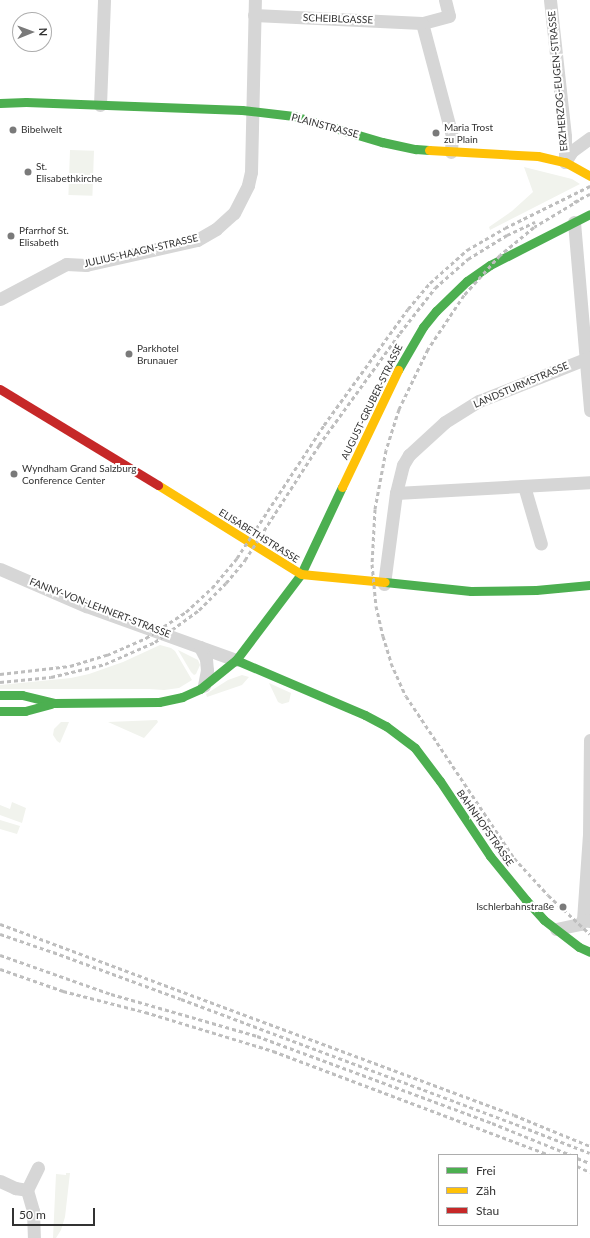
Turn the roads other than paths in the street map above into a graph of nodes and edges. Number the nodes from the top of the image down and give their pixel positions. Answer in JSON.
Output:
{"nodes":[{"id":1,"x":104,"y":0,"type":"edge"},
{"id":2,"x":255,"y":0,"type":"edge"},
{"id":3,"x":445,"y":0,"type":"edge"},
{"id":4,"x":550,"y":0,"type":"edge"},
{"id":5,"x":254,"y":15,"type":"junction"},
{"id":6,"x":422,"y":23,"type":"junction"},
{"id":7,"x":0,"y":103,"type":"edge"},
{"id":8,"x":100,"y":106,"type":"junction"},
{"id":9,"x":252,"y":112,"type":"junction"},
{"id":10,"x":590,"y":138,"type":"edge"},
{"id":11,"x":452,"y":152,"type":"junction"},
{"id":12,"x":565,"y":162,"type":"junction"},
{"id":13,"x":588,"y":175,"type":"edge"},
{"id":14,"x":590,"y":186,"type":"edge"},
{"id":15,"x":590,"y":203,"type":"edge"},
{"id":16,"x":590,"y":214,"type":"edge"},
{"id":17,"x":575,"y":222,"type":"junction"},
{"id":18,"x":0,"y":299,"type":"edge"},
{"id":19,"x":588,"y":358,"type":"edge"},
{"id":20,"x":0,"y":389,"type":"edge"},
{"id":21,"x":590,"y":410,"type":"edge"},
{"id":22,"x":590,"y":482,"type":"edge"},
{"id":23,"x":524,"y":486,"type":"junction"},
{"id":24,"x":396,"y":493,"type":"junction"},
{"id":25,"x":541,"y":544,"type":"dead end"},
{"id":26,"x":0,"y":569,"type":"edge"},
{"id":27,"x":301,"y":574,"type":"junction"},
{"id":28,"x":384,"y":584,"type":"junction"},
{"id":29,"x":590,"y":585,"type":"edge"},
{"id":30,"x":200,"y":647,"type":"junction"},
{"id":31,"x":236,"y":660,"type":"junction"},
{"id":32,"x":204,"y":686,"type":"junction"},
{"id":33,"x":0,"y":696,"type":"edge"},
{"id":34,"x":54,"y":703,"type":"junction"},
{"id":35,"x":0,"y":711,"type":"edge"},
{"id":36,"x":365,"y":715,"type":"joint"},
{"id":37,"x":590,"y":740,"type":"edge"},
{"id":38,"x":590,"y":765,"type":"edge"},
{"id":39,"x":584,"y":921,"type":"edge"},
{"id":40,"x":556,"y":929,"type":"junction"},
{"id":41,"x":584,"y":949,"type":"edge"},
{"id":42,"x":38,"y":1167,"type":"dead end"},
{"id":43,"x":0,"y":1181,"type":"edge"},
{"id":44,"x":26,"y":1190,"type":"junction"},
{"id":45,"x":34,"y":1238,"type":"edge"}],
"edges":[{"from":1,"to":8,"type":"street"},
{"from":2,"to":5,"type":"street","name":"JULIUS-HAAGN-STRASSE"},
{"from":3,"to":6,"type":"street","name":"SCHEIBLGASSE"},
{"from":4,"to":12,"type":"street","name":"ERZHERZOG-EUGEN-STRASSE"},
{"from":5,"to":6,"type":"street","name":"SCHEIBLGASSE"},
{"from":5,"to":9,"type":"street","name":"JULIUS-HAAGN-STRASSE"},
{"from":6,"to":11,"type":"street"},
{"from":7,"to":8,"type":"street","name":"PLAINSTRASSE"},
{"from":8,"to":9,"type":"street","name":"PLAINSTRASSE"},
{"from":9,"to":11,"type":"street","name":"PLAINSTRASSE"},
{"from":9,"to":18,"type":"street","name":"JULIUS-HAAGN-STRASSE"},
{"from":10,"to":12,"type":"street"},
{"from":11,"to":12,"type":"street","name":"PLAINSTRASSE"},
{"from":12,"to":13,"type":"street","name":"PLAINSTRASSE"},
{"from":13,"to":14,"type":"street"},
{"from":15,"to":17,"type":"street"},
{"from":16,"to":17,"type":"street","name":"AUGUST-GRUBER-STRASSE"},
{"from":17,"to":19,"type":"street"},
{"from":17,"to":27,"type":"street","name":"AUGUST-GRUBER-STRASSE"},
{"from":19,"to":21,"type":"street"},
{"from":19,"to":24,"type":"street","name":"LANDSTURMSTRASSE"},
{"from":20,"to":27,"type":"street","name":"ELISABETHSTRASSE"},
{"from":22,"to":23,"type":"street"},
{"from":23,"to":24,"type":"street"},
{"from":23,"to":25,"type":"street"},
{"from":24,"to":28,"type":"street","name":"LANDSTURMSTRASSE"},
{"from":26,"to":30,"type":"street","name":"FANNY-VON-LEHNERT-STRASSE"},
{"from":27,"to":28,"type":"street","name":"ELISABETHSTRASSE"},
{"from":27,"to":31,"type":"street","name":"AUGUST-GRUBER-STRASSE"},
{"from":28,"to":29,"type":"street","name":"ELISABETHSTRASSE"},
{"from":30,"to":31,"type":"street","name":"FANNY-VON-LEHNERT-STRASSE"},
{"from":30,"to":32,"type":"street"},
{"from":31,"to":32,"type":"street","name":"AUGUST-GRUBER-STRASSE"},
{"from":31,"to":36,"type":"street","name":"FANNY-VON-LEHNERT-STRASSE"},
{"from":32,"to":34,"type":"street","name":"AUGUST-GRUBER-STRASSE"},
{"from":33,"to":34,"type":"street"},
{"from":34,"to":35,"type":"street"},
{"from":36,"to":40,"type":"street","name":"BAHNHOFSTRASSE"},
{"from":37,"to":38,"type":"street"},
{"from":38,"to":39,"type":"street"},
{"from":39,"to":40,"type":"street"},
{"from":39,"to":41,"type":"street"},
{"from":40,"to":41,"type":"street","name":"BAHNHOFSTRASSE"},
{"from":42,"to":44,"type":"street"},
{"from":43,"to":44,"type":"street"},
{"from":44,"to":45,"type":"street"}]}
